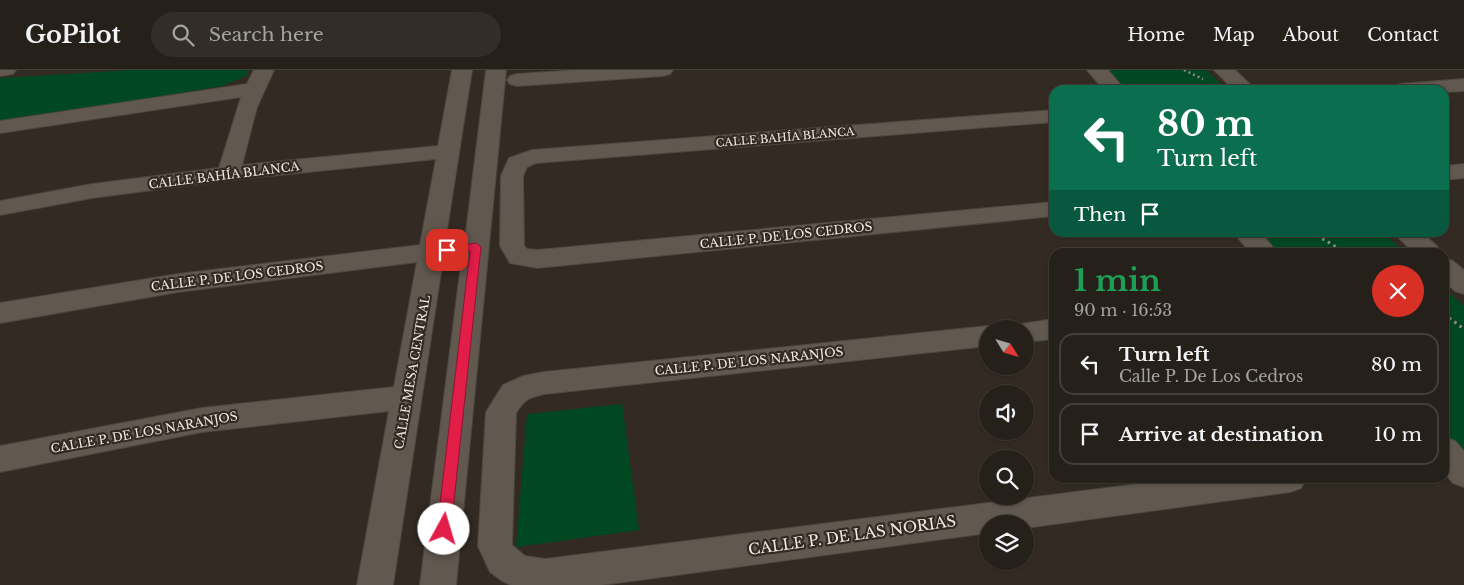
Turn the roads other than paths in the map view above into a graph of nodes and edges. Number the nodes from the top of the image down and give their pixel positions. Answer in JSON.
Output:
{"nodes":[{"id":1,"x":0,"y":70,"type":"edge"},
{"id":2,"x":6,"y":70,"type":"edge"},
{"id":3,"x":264,"y":70,"type":"edge"},
{"id":4,"x":462,"y":70,"type":"edge"},
{"id":5,"x":663,"y":70,"type":"edge"},
{"id":6,"x":1097,"y":70,"type":"edge"},
{"id":7,"x":1224,"y":70,"type":"edge"},
{"id":8,"x":506,"y":75,"type":"edge"},
{"id":9,"x":1110,"y":85,"type":"edge"},
{"id":10,"x":1240,"y":85,"type":"edge"},
{"id":11,"x":1464,"y":85,"type":"edge"},
{"id":12,"x":1449,"y":86,"type":"edge"},
{"id":13,"x":253,"y":89,"type":"junction"},
{"id":14,"x":1049,"y":116,"type":"edge"},
{"id":15,"x":0,"y":127,"type":"edge"},
{"id":16,"x":449,"y":151,"type":"junction"},
{"id":17,"x":1464,"y":172,"type":"edge"},
{"id":18,"x":229,"y":173,"type":"junction"},
{"id":19,"x":1449,"y":173,"type":"edge"},
{"id":20,"x":0,"y":208,"type":"edge"},
{"id":21,"x":1049,"y":209,"type":"edge"},
{"id":22,"x":1250,"y":237,"type":"edge"},
{"id":23,"x":1411,"y":237,"type":"edge"},
{"id":24,"x":476,"y":247,"type":"junction"},
{"id":25,"x":1260,"y":248,"type":"edge"},
{"id":26,"x":1423,"y":248,"type":"edge"},
{"id":27,"x":432,"y":252,"type":"junction"},
{"id":28,"x":519,"y":257,"type":"joint"},
{"id":29,"x":1449,"y":272,"type":"edge"},
{"id":30,"x":1464,"y":285,"type":"edge"},
{"id":31,"x":0,"y":313,"type":"edge"},
{"id":32,"x":1049,"y":330,"type":"edge"},
{"id":33,"x":1034,"y":331,"type":"edge"},
{"id":34,"x":979,"y":337,"type":"edge"},
{"id":35,"x":407,"y":398,"type":"junction"},
{"id":36,"x":0,"y":459,"type":"edge"},
{"id":37,"x":1252,"y":483,"type":"edge"},
{"id":38,"x":506,"y":564,"type":"joint"},
{"id":39,"x":375,"y":585,"type":"edge"},
{"id":40,"x":438,"y":585,"type":"edge"}],
"edges":[{"from":1,"to":2,"type":"street"},
{"from":3,"to":13,"type":"street"},
{"from":4,"to":16,"type":"street","name":"CALLE MESA CENTRAL"},
{"from":5,"to":8,"type":"street"},
{"from":6,"to":9,"type":"street"},
{"from":7,"to":10,"type":"street"},
{"from":8,"to":24,"type":"street"},
{"from":11,"to":12,"type":"street"},
{"from":13,"to":15,"type":"street"},
{"from":13,"to":18,"type":"street"},
{"from":14,"to":28,"type":"street","name":"CALLE BAHÍA BLANCA"},
{"from":16,"to":18,"type":"street","name":"CALLE BAHÍA BLANCA"},
{"from":16,"to":27,"type":"street","name":"CALLE MESA CENTRAL"},
{"from":17,"to":19,"type":"street"},
{"from":18,"to":20,"type":"street","name":"CALLE BAHÍA BLANCA"},
{"from":21,"to":28,"type":"street","name":"CALLE P. DE LOS CEDROS"},
{"from":22,"to":25,"type":"street"},
{"from":23,"to":26,"type":"street"},
{"from":24,"to":27,"type":"street","name":"CALLE P. DE LOS CEDROS"},
{"from":24,"to":40,"type":"street"},
{"from":27,"to":31,"type":"street","name":"CALLE P. DE LOS CEDROS"},
{"from":27,"to":35,"type":"street","name":"CALLE MESA CENTRAL"},
{"from":29,"to":30,"type":"street"},
{"from":32,"to":33,"type":"street"},
{"from":34,"to":38,"type":"street","name":"CALLE P. DE LOS NARANJOS"},
{"from":35,"to":36,"type":"street","name":"CALLE P. DE LOS NARANJOS"},
{"from":35,"to":39,"type":"street","name":"CALLE MESA CENTRAL"},
{"from":37,"to":38,"type":"street","name":"CALLE P. DE LAS NORIAS"}]}
